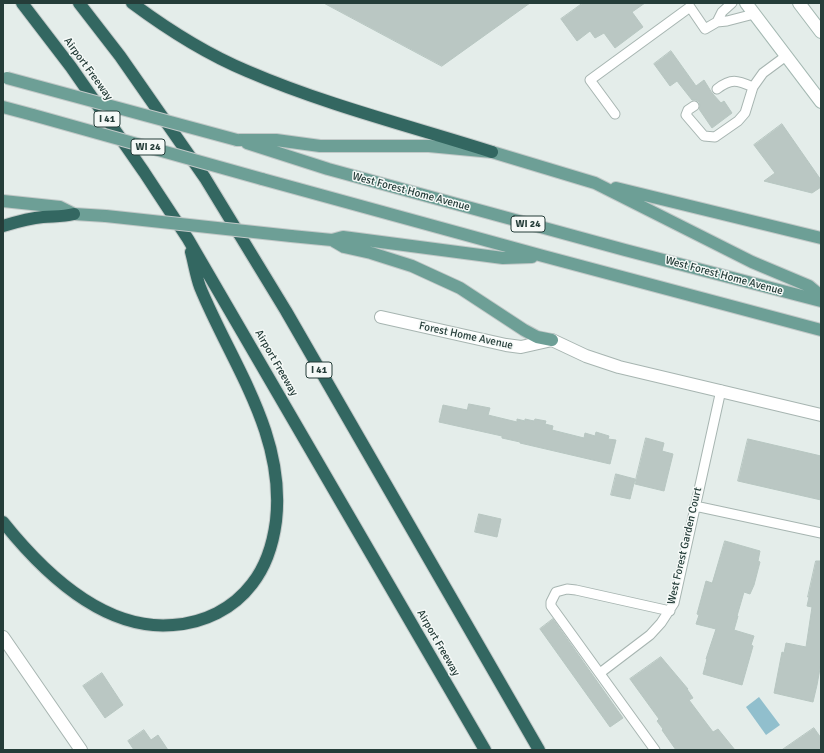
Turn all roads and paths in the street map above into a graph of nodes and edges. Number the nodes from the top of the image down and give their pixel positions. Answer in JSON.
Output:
{"nodes":[{"id":1,"x":22,"y":3,"type":"edge"},
{"id":2,"x":79,"y":3,"type":"edge"},
{"id":3,"x":132,"y":3,"type":"edge"},
{"id":4,"x":732,"y":3,"type":"edge"},
{"id":5,"x":799,"y":3,"type":"edge"},
{"id":6,"x":749,"y":6,"type":"edge"},
{"id":7,"x":717,"y":22,"type":"junction"},
{"id":8,"x":821,"y":32,"type":"edge"},
{"id":9,"x":786,"y":56,"type":"junction"},
{"id":10,"x":5,"y":77,"type":"edge"},
{"id":11,"x":752,"y":87,"type":"junction"},
{"id":12,"x":717,"y":89,"type":"dead end"},
{"id":13,"x":821,"y":102,"type":"edge"},
{"id":14,"x":694,"y":106,"type":"dead end"},
{"id":15,"x":3,"y":107,"type":"edge"},
{"id":16,"x":615,"y":114,"type":"dead end"},
{"id":17,"x":237,"y":140,"type":"junction"},
{"id":18,"x":492,"y":152,"type":"junction"},
{"id":19,"x":595,"y":183,"type":"junction"},
{"id":20,"x":3,"y":201,"type":"edge"},
{"id":21,"x":74,"y":214,"type":"junction"},
{"id":22,"x":3,"y":226,"type":"edge"},
{"id":23,"x":821,"y":238,"type":"edge"},
{"id":24,"x":188,"y":239,"type":"junction"},
{"id":25,"x":332,"y":240,"type":"junction"},
{"id":26,"x":544,"y":256,"type":"junction"},
{"id":27,"x":821,"y":296,"type":"edge"},
{"id":28,"x":821,"y":302,"type":"edge"},
{"id":29,"x":381,"y":317,"type":"dead end"},
{"id":30,"x":821,"y":330,"type":"edge"},
{"id":31,"x":552,"y":340,"type":"junction"},
{"id":32,"x":720,"y":390,"type":"junction"},
{"id":33,"x":821,"y":415,"type":"edge"},
{"id":34,"x":695,"y":506,"type":"junction"},
{"id":35,"x":3,"y":522,"type":"edge"},
{"id":36,"x":821,"y":533,"type":"edge"},
{"id":37,"x":670,"y":611,"type":"junction"},
{"id":38,"x":3,"y":636,"type":"edge"},
{"id":39,"x":600,"y":673,"type":"junction"},
{"id":40,"x":81,"y":750,"type":"edge"},
{"id":41,"x":485,"y":750,"type":"edge"},
{"id":42,"x":539,"y":750,"type":"edge"},
{"id":43,"x":655,"y":750,"type":"edge"}],
"edges":[{"from":1,"to":24,"type":"highway","name":"Airport Freeway","number":"I 41"},
{"from":2,"to":42,"type":"highway","number":"I 41"},
{"from":3,"to":18,"type":"highway"},
{"from":4,"to":7,"type":"lane"},
{"from":5,"to":8,"type":"street"},
{"from":6,"to":7,"type":"lane"},
{"from":6,"to":9,"type":"street"},
{"from":7,"to":16,"type":"lane"},
{"from":9,"to":11,"type":"lane"},
{"from":9,"to":13,"type":"street"},
{"from":10,"to":17,"type":"main road","name":"West Forest Home Avenue","number":"WI 24","bridge":true},
{"from":11,"to":12,"type":"lane"},
{"from":11,"to":14,"type":"lane"},
{"from":15,"to":26,"type":"main road","number":"WI 24","bridge":true},
{"from":17,"to":18,"type":"main road"},
{"from":17,"to":28,"type":"main road","name":"West Forest Home Avenue","number":"WI 24"},
{"from":18,"to":19,"type":"main road"},
{"from":19,"to":23,"type":"main road"},
{"from":19,"to":27,"type":"main road"},
{"from":20,"to":21,"type":"main road"},
{"from":21,"to":22,"type":"highway"},
{"from":21,"to":25,"type":"main road","bridge":true},
{"from":24,"to":35,"type":"highway"},
{"from":24,"to":41,"type":"highway","name":"Airport Freeway","number":"I 41"},
{"from":25,"to":26,"type":"main road"},
{"from":25,"to":31,"type":"main road"},
{"from":26,"to":30,"type":"main road","number":"WI 24"},
{"from":29,"to":31,"type":"street","name":"Forest Home Avenue"},
{"from":31,"to":32,"type":"street"},
{"from":32,"to":33,"type":"street"},
{"from":32,"to":34,"type":"lane","name":"West Forest Garden Court"},
{"from":34,"to":36,"type":"lane"},
{"from":34,"to":37,"type":"lane","name":"West Forest Garden Court"},
{"from":37,"to":39,"type":"lane","name":"West Forest Garden Court"},
{"from":37,"to":39,"type":"lane"},
{"from":38,"to":40,"type":"street"},
{"from":39,"to":43,"type":"lane"}]}
